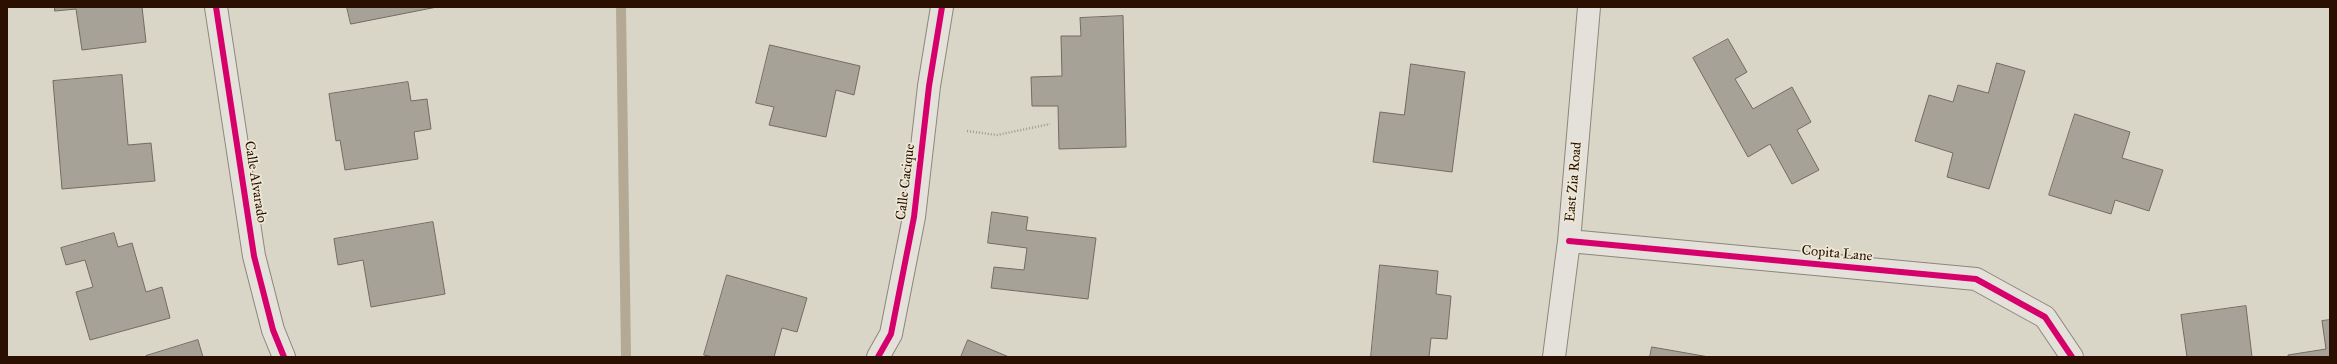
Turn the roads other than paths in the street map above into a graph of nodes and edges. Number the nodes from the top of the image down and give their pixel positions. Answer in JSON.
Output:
{"nodes":[{"id":1,"x":216,"y":7,"type":"edge"},
{"id":2,"x":942,"y":7,"type":"edge"},
{"id":3,"x":1589,"y":7,"type":"edge"},
{"id":4,"x":1569,"y":241,"type":"junction"},
{"id":5,"x":284,"y":357,"type":"edge"},
{"id":6,"x":878,"y":357,"type":"edge"},
{"id":7,"x":1554,"y":357,"type":"edge"},
{"id":8,"x":2072,"y":357,"type":"edge"}],
"edges":[{"from":1,"to":5,"type":"street","name":"Calle Alvarado"},
{"from":2,"to":6,"type":"street","name":"Calle Cacique"},
{"from":3,"to":4,"type":"street","name":"East Zia Road"},
{"from":4,"to":7,"type":"street","name":"East Zia Road"},
{"from":4,"to":8,"type":"street","name":"Copita Lane"}]}
